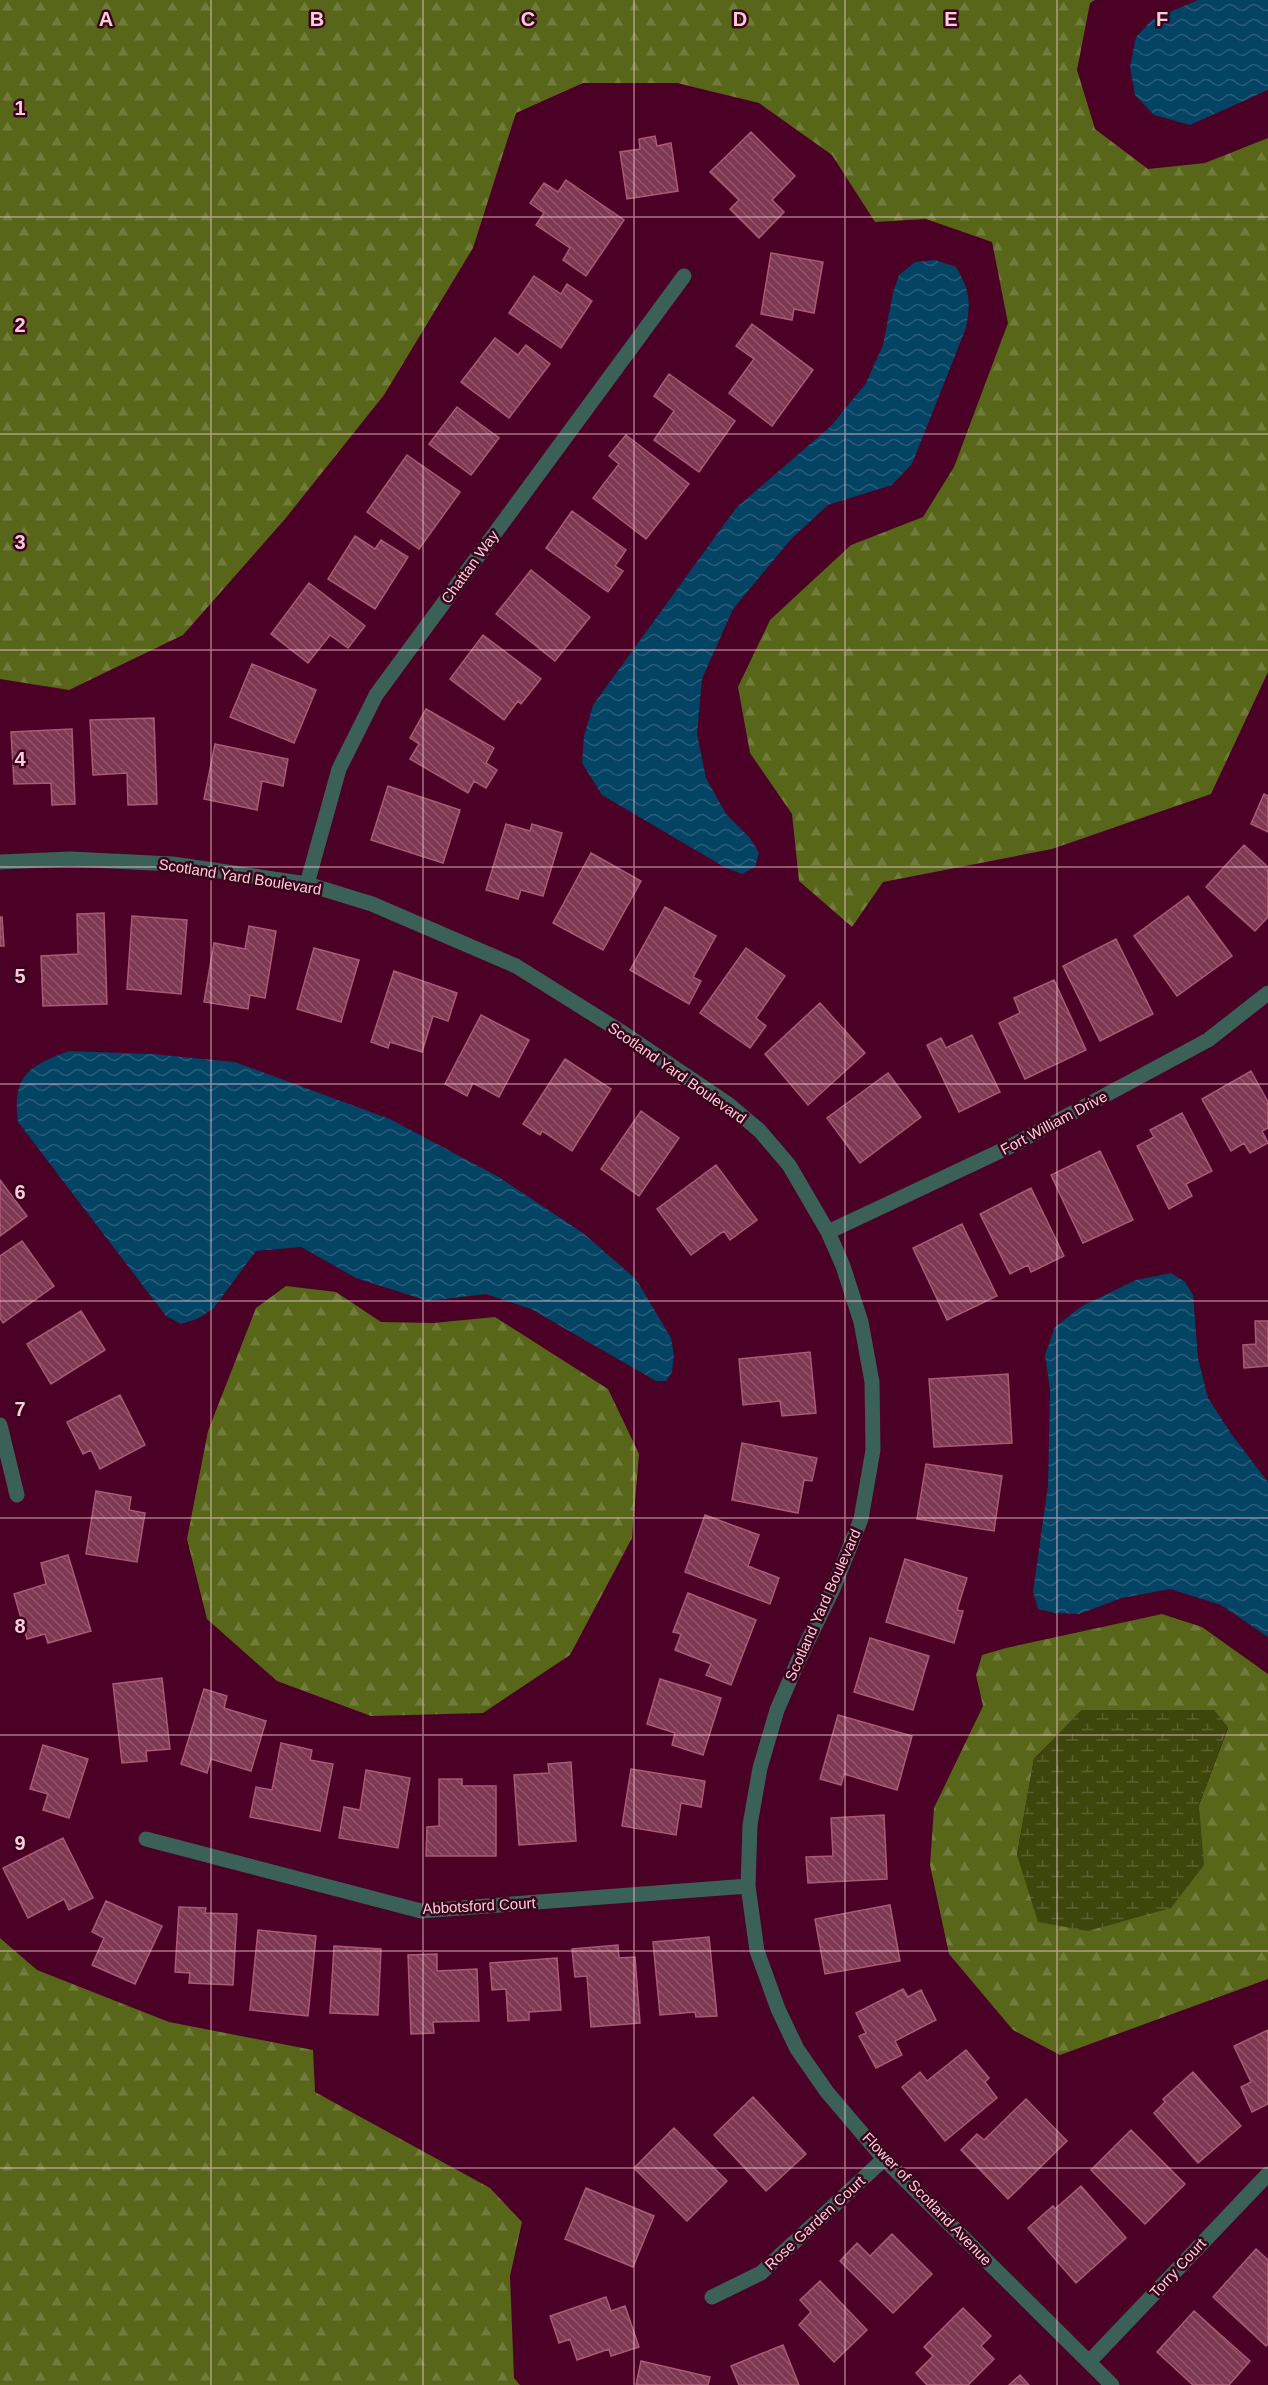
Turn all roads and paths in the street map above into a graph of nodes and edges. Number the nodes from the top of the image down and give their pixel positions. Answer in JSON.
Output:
{"nodes":[{"id":1,"x":684,"y":276,"type":"dead end"},
{"id":2,"x":0,"y":862,"type":"edge"},
{"id":3,"x":307,"y":884,"type":"junction"},
{"id":4,"x":1268,"y":993,"type":"edge"},
{"id":5,"x":828,"y":1233,"type":"junction"},
{"id":6,"x":0,"y":1425,"type":"edge"},
{"id":7,"x":17,"y":1495,"type":"dead end"},
{"id":8,"x":146,"y":1839,"type":"dead end"},
{"id":9,"x":748,"y":1887,"type":"junction"},
{"id":10,"x":884,"y":2159,"type":"junction"},
{"id":11,"x":1268,"y":2174,"type":"edge"},
{"id":12,"x":712,"y":2297,"type":"dead end"},
{"id":13,"x":1089,"y":2362,"type":"junction"},
{"id":14,"x":1112,"y":2385,"type":"edge"}],
"edges":[{"from":1,"to":3,"type":"street","name":"Chattan Way"},
{"from":2,"to":3,"type":"street","name":"Scotland Yard Boulevard"},
{"from":3,"to":5,"type":"street","name":"Scotland Yard Boulevard"},
{"from":4,"to":5,"type":"street","name":"Fort William Drive"},
{"from":5,"to":9,"type":"street","name":"Scotland Yard Boulevard"},
{"from":6,"to":7,"type":"street"},
{"from":8,"to":9,"type":"street","name":"Abbotsford Court"},
{"from":9,"to":10,"type":"street","name":"Flower of Scotland Avenue"},
{"from":10,"to":12,"type":"street","name":"Rose Garden Court"},
{"from":10,"to":13,"type":"street","name":"Flower of Scotland Avenue"},
{"from":11,"to":13,"type":"street","name":"Torry Court"},
{"from":13,"to":14,"type":"street","name":"Flower of Scotland Avenue"}]}
